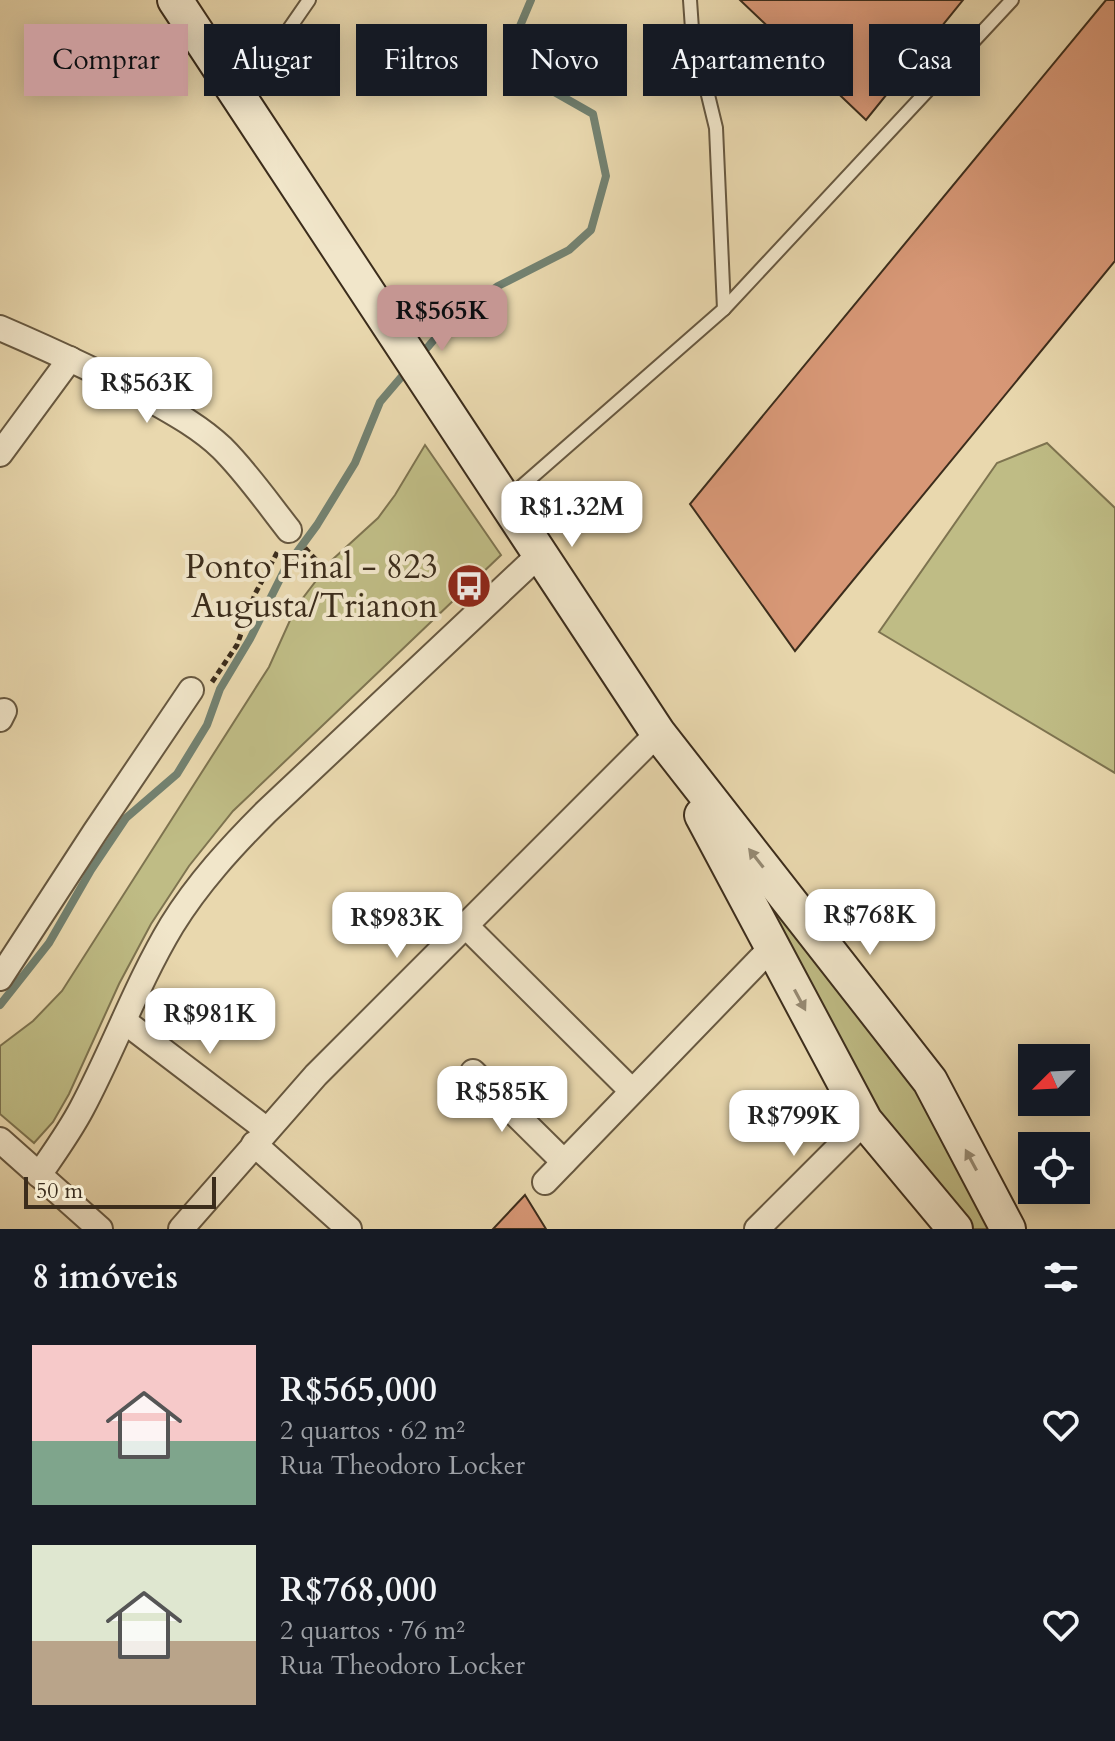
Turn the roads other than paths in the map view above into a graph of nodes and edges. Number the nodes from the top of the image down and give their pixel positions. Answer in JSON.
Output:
{"nodes":[{"id":1,"x":175,"y":0,"type":"edge"},
{"id":2,"x":309,"y":0,"type":"edge"},
{"id":3,"x":690,"y":0,"type":"edge"},
{"id":4,"x":1012,"y":0,"type":"edge"},
{"id":5,"x":241,"y":100,"type":"junction"},
{"id":6,"x":724,"y":309,"type":"junction"},
{"id":7,"x":0,"y":328,"type":"edge"},
{"id":8,"x":70,"y":359,"type":"junction"},
{"id":9,"x":0,"y":454,"type":"edge"},
{"id":10,"x":504,"y":501,"type":"junction"},
{"id":11,"x":289,"y":530,"type":"road end"},
{"id":12,"x":540,"y":554,"type":"junction"},
{"id":13,"x":191,"y":690,"type":"road end"},
{"id":14,"x":658,"y":733,"type":"junction"},
{"id":15,"x":465,"y":925,"type":"junction"},
{"id":16,"x":772,"y":947,"type":"junction"},
{"id":17,"x":0,"y":978,"type":"edge"},
{"id":18,"x":124,"y":1021,"type":"junction"},
{"id":19,"x":473,"y":1072,"type":"dead end"},
{"id":20,"x":632,"y":1091,"type":"junction"},
{"id":21,"x":865,"y":1121,"type":"junction"},
{"id":22,"x":260,"y":1137,"type":"junction"},
{"id":23,"x":0,"y":1140,"type":"edge"},
{"id":24,"x":564,"y":1162,"type":"junction"},
{"id":25,"x":39,"y":1175,"type":"junction"},
{"id":26,"x":545,"y":1182,"type":"dead end"},
{"id":27,"x":100,"y":1229,"type":"edge"},
{"id":28,"x":181,"y":1229,"type":"edge"},
{"id":29,"x":349,"y":1229,"type":"edge"},
{"id":30,"x":757,"y":1229,"type":"edge"},
{"id":31,"x":955,"y":1229,"type":"edge"},
{"id":32,"x":1008,"y":1229,"type":"edge"}],
"edges":[{"from":1,"to":5,"type":"main road"},
{"from":2,"to":5,"type":"lane"},
{"from":3,"to":6,"type":"lane"},
{"from":4,"to":6,"type":"lane"},
{"from":5,"to":10,"type":"main road"},
{"from":6,"to":10,"type":"lane"},
{"from":7,"to":8,"type":"street"},
{"from":8,"to":9,"type":"street"},
{"from":8,"to":11,"type":"street"},
{"from":10,"to":12,"type":"main road"},
{"from":12,"to":14,"type":"main road"},
{"from":12,"to":18,"type":"street"},
{"from":13,"to":17,"type":"street"},
{"from":14,"to":15,"type":"street"},
{"from":14,"to":16,"type":"main road"},
{"from":32,"to":14,"type":"main road","one_way":true},
{"from":15,"to":20,"type":"street"},
{"from":15,"to":22,"type":"street"},
{"from":16,"to":20,"type":"street"},
{"from":16,"to":21,"type":"main road","one_way":true},
{"from":18,"to":22,"type":"street"},
{"from":18,"to":25,"type":"street"},
{"from":19,"to":24,"type":"street"},
{"from":20,"to":24,"type":"street"},
{"from":21,"to":30,"type":"street"},
{"from":21,"to":31,"type":"main road"},
{"from":22,"to":28,"type":"street"},
{"from":22,"to":29,"type":"street"},
{"from":23,"to":25,"type":"street"},
{"from":24,"to":26,"type":"street"},
{"from":25,"to":27,"type":"street"}]}
